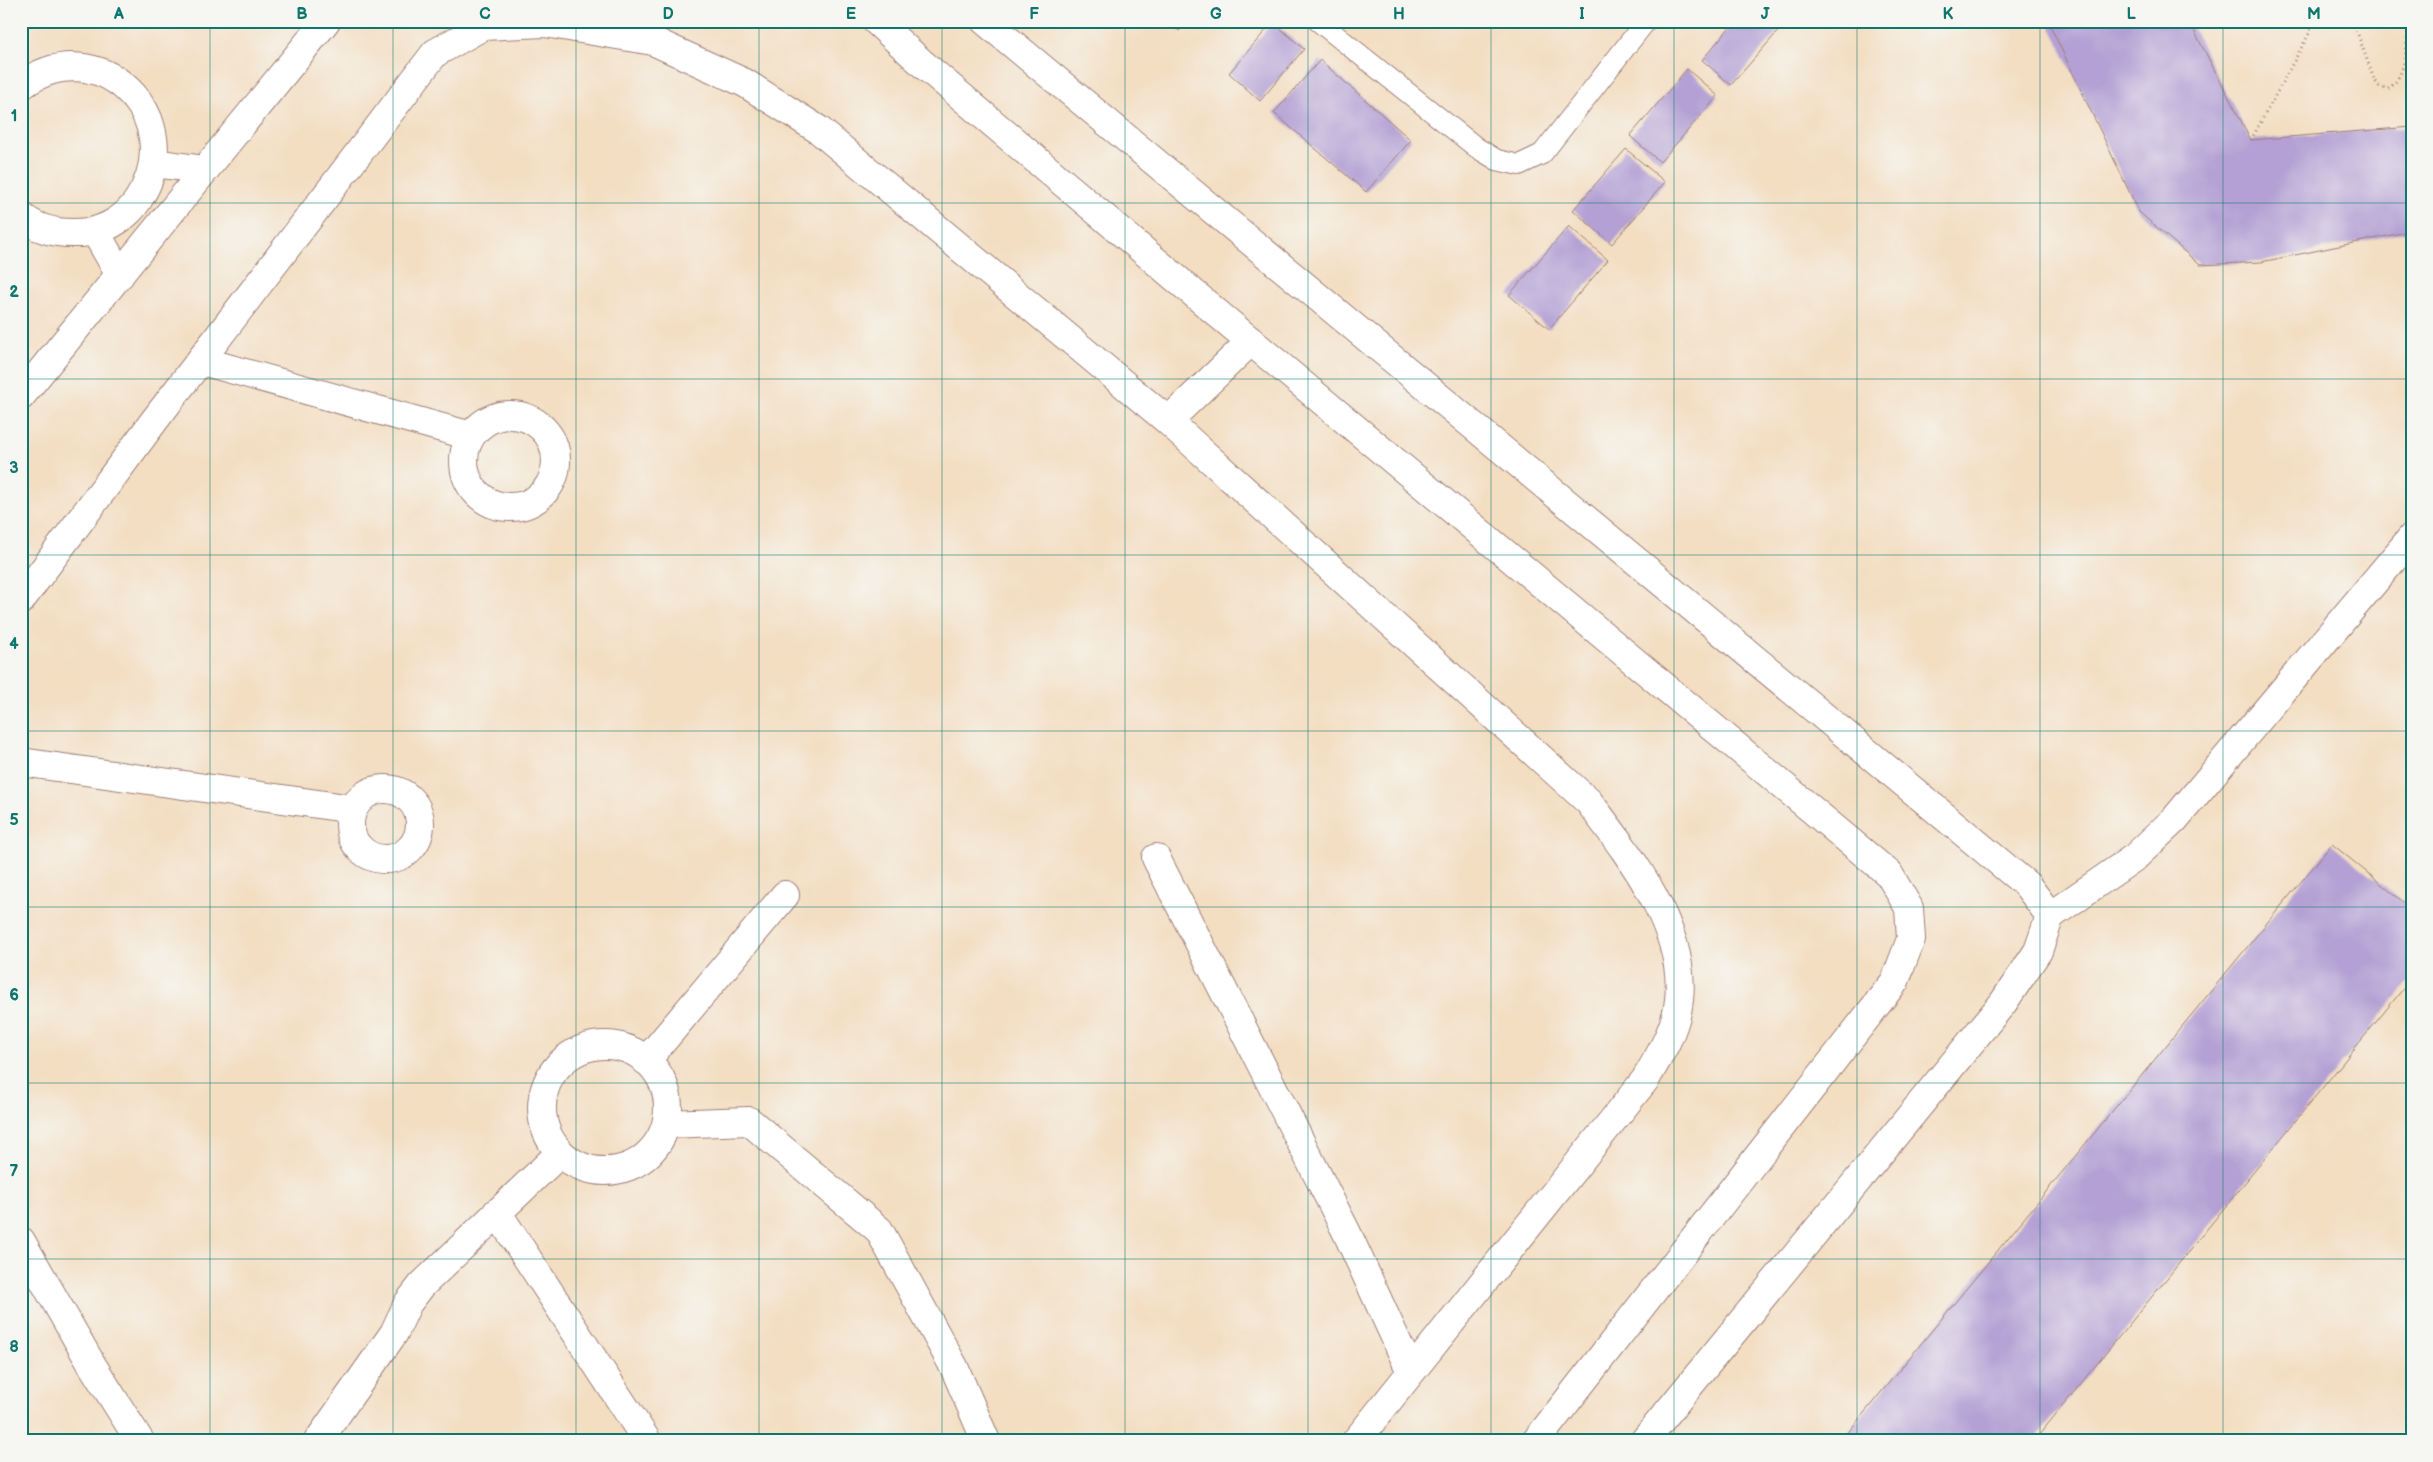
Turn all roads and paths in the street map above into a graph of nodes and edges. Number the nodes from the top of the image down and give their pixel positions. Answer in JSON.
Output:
{"nodes":[{"id":1,"x":326,"y":21,"type":"edge"},
{"id":2,"x":876,"y":21,"type":"edge"},
{"id":3,"x":985,"y":21,"type":"edge"},
{"id":4,"x":1318,"y":21,"type":"edge"},
{"id":5,"x":1646,"y":21,"type":"edge"},
{"id":6,"x":2316,"y":21,"type":"edge"},
{"id":7,"x":2353,"y":21,"type":"edge"},
{"id":8,"x":2409,"y":21,"type":"edge"},
{"id":9,"x":21,"y":86,"type":"edge"},
{"id":10,"x":2251,"y":140,"type":"dead end"},
{"id":11,"x":154,"y":163,"type":"junction"},
{"id":12,"x":205,"y":170,"type":"junction"},
{"id":13,"x":21,"y":216,"type":"edge"},
{"id":14,"x":95,"y":231,"type":"junction"},
{"id":15,"x":120,"y":275,"type":"junction"},
{"id":16,"x":1252,"y":341,"type":"junction"},
{"id":17,"x":202,"y":361,"type":"junction"},
{"id":18,"x":21,"y":396,"type":"edge"},
{"id":19,"x":1168,"y":421,"type":"junction"},
{"id":20,"x":471,"y":436,"type":"dead end"},
{"id":21,"x":2412,"y":537,"type":"edge"},
{"id":22,"x":21,"y":600,"type":"edge"},
{"id":23,"x":21,"y":762,"type":"edge"},
{"id":24,"x":353,"y":809,"type":"dead end"},
{"id":25,"x":1156,"y":858,"type":"dead end"},
{"id":26,"x":785,"y":895,"type":"dead end"},
{"id":27,"x":2050,"y":916,"type":"junction"},
{"id":28,"x":646,"y":1061,"type":"junction"},
{"id":29,"x":666,"y":1124,"type":"junction"},
{"id":30,"x":559,"y":1154,"type":"junction"},
{"id":31,"x":497,"y":1212,"type":"junction"},
{"id":32,"x":21,"y":1241,"type":"edge"},
{"id":33,"x":1411,"y":1372,"type":"junction"},
{"id":34,"x":140,"y":1441,"type":"edge"},
{"id":35,"x":318,"y":1441,"type":"edge"},
{"id":36,"x":647,"y":1441,"type":"edge"},
{"id":37,"x":986,"y":1441,"type":"edge"},
{"id":38,"x":1356,"y":1441,"type":"edge"},
{"id":39,"x":1536,"y":1441,"type":"edge"},
{"id":40,"x":1644,"y":1441,"type":"edge"}],
"edges":[{"from":1,"to":12,"type":"street"},
{"from":2,"to":16,"type":"street"},
{"from":3,"to":27,"type":"street"},
{"from":4,"to":5,"type":"lane"},
{"from":6,"to":10,"type":"path"},
{"from":7,"to":8,"type":"path"},
{"from":9,"to":11,"type":"street"},
{"from":11,"to":12,"type":"street"},
{"from":11,"to":14,"type":"street"},
{"from":12,"to":15,"type":"street"},
{"from":13,"to":14,"type":"street"},
{"from":14,"to":15,"type":"street"},
{"from":15,"to":18,"type":"street"},
{"from":16,"to":19,"type":"street"},
{"from":16,"to":39,"type":"street"},
{"from":17,"to":19,"type":"street"},
{"from":17,"to":20,"type":"street"},
{"from":17,"to":22,"type":"street"},
{"from":19,"to":33,"type":"street"},
{"from":21,"to":27,"type":"street"},
{"from":23,"to":24,"type":"street"},
{"from":25,"to":33,"type":"street"},
{"from":26,"to":28,"type":"street"},
{"from":27,"to":40,"type":"street"},
{"from":28,"to":29,"type":"street"},
{"from":28,"to":30,"type":"street"},
{"from":29,"to":30,"type":"street"},
{"from":29,"to":37,"type":"street"},
{"from":30,"to":31,"type":"street"},
{"from":31,"to":35,"type":"street"},
{"from":31,"to":36,"type":"street"},
{"from":32,"to":34,"type":"street"},
{"from":33,"to":38,"type":"street"}]}
